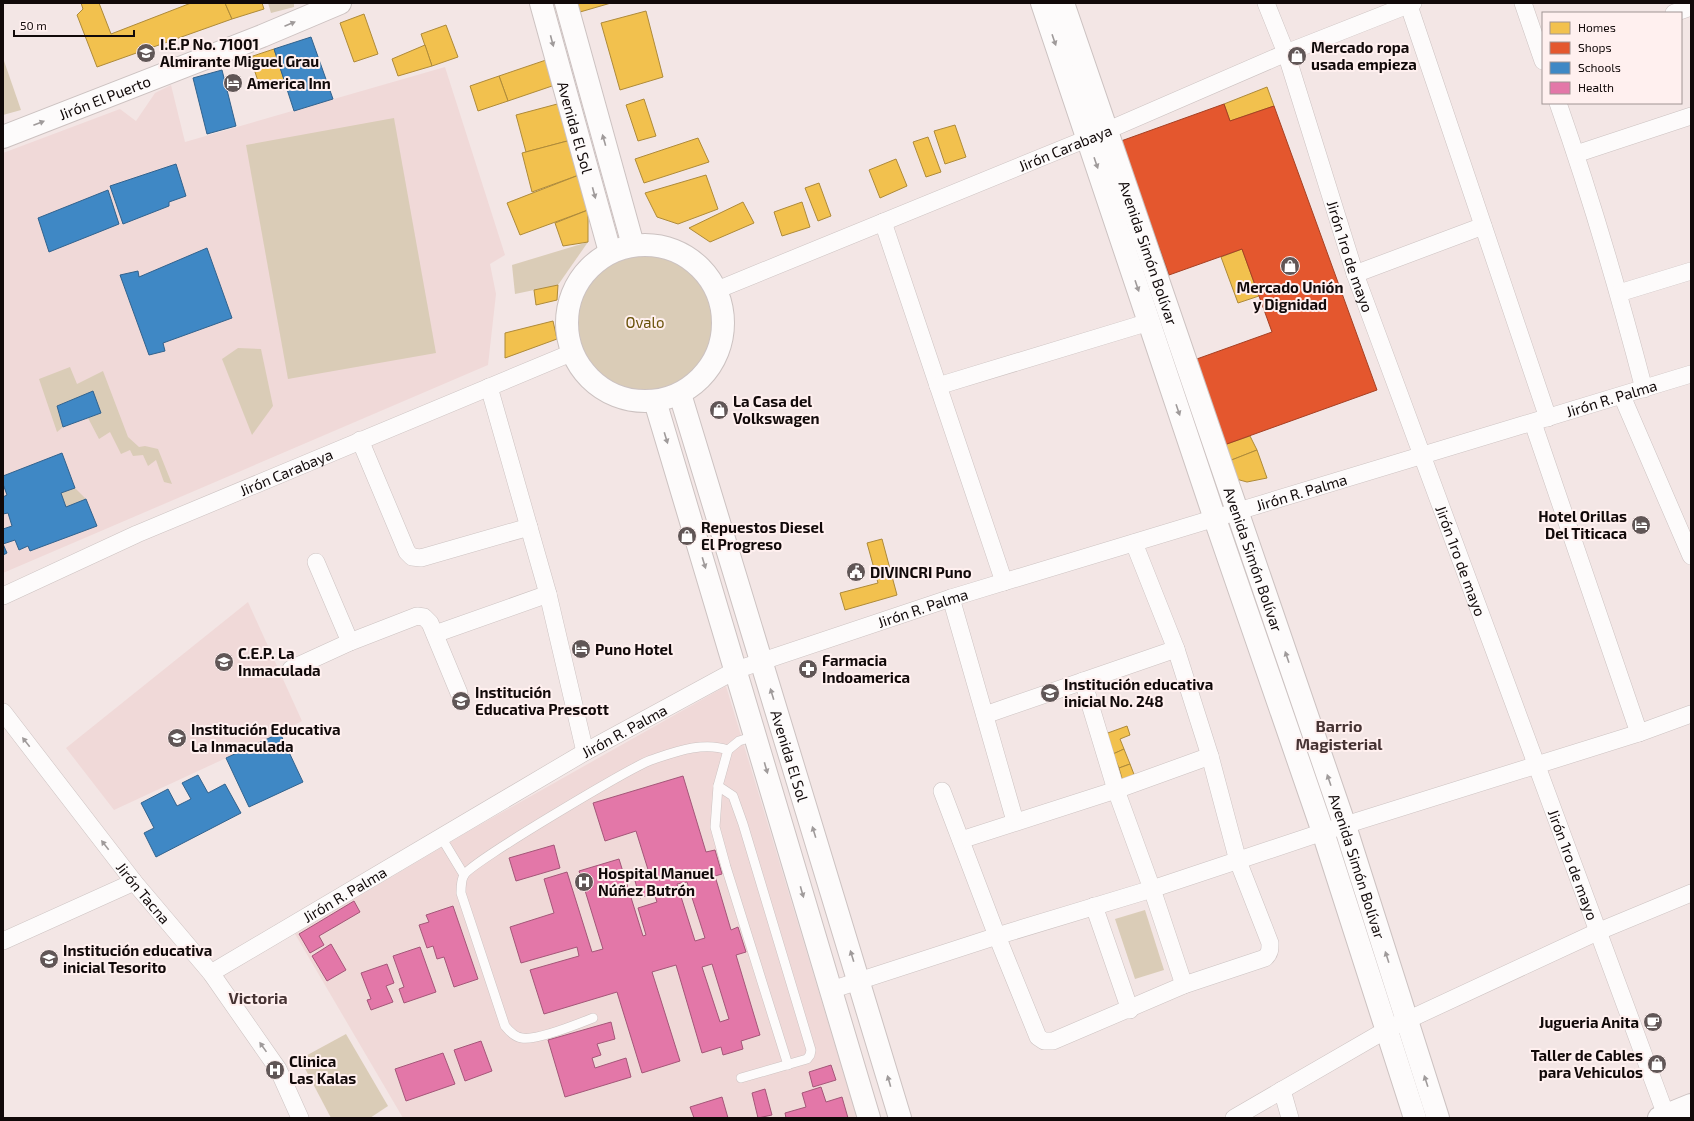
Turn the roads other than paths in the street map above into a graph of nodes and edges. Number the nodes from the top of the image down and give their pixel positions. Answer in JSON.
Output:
{"nodes":[{"id":1,"x":340,"y":3,"type":"edge"},
{"id":2,"x":541,"y":3,"type":"edge"},
{"id":3,"x":566,"y":3,"type":"edge"},
{"id":4,"x":1042,"y":3,"type":"edge"},
{"id":5,"x":1063,"y":3,"type":"edge"},
{"id":6,"x":1266,"y":3,"type":"edge"},
{"id":7,"x":1523,"y":3,"type":"edge"},
{"id":8,"x":1410,"y":4,"type":"edge"},
{"id":9,"x":1691,"y":6,"type":"edge"},
{"id":10,"x":1676,"y":12,"type":"edge"},
{"id":11,"x":1286,"y":52,"type":"junction"},
{"id":12,"x":1542,"y":58,"type":"edge"},
{"id":13,"x":1558,"y":104,"type":"edge"},
{"id":14,"x":1691,"y":116,"type":"edge"},
{"id":15,"x":1097,"y":135,"type":"junction"},
{"id":16,"x":3,"y":137,"type":"edge"},
{"id":17,"x":1576,"y":154,"type":"junction"},
{"id":18,"x":883,"y":222,"type":"junction"},
{"id":19,"x":1483,"y":226,"type":"junction"},
{"id":20,"x":633,"y":245,"type":"junction"},
{"id":21,"x":610,"y":252,"type":"junction"},
{"id":22,"x":1691,"y":271,"type":"edge"},
{"id":23,"x":1355,"y":274,"type":"junction"},
{"id":24,"x":717,"y":290,"type":"junction"},
{"id":25,"x":1619,"y":293,"type":"junction"},
{"id":26,"x":1149,"y":322,"type":"junction"},
{"id":27,"x":571,"y":353,"type":"junction"},
{"id":28,"x":1691,"y":374,"type":"edge"},
{"id":29,"x":938,"y":386,"type":"junction"},
{"id":30,"x":489,"y":387,"type":"junction"},
{"id":31,"x":1644,"y":389,"type":"junction"},
{"id":32,"x":680,"y":394,"type":"junction"},
{"id":33,"x":1622,"y":396,"type":"junction"},
{"id":34,"x":655,"y":401,"type":"junction"},
{"id":35,"x":1541,"y":421,"type":"junction"},
{"id":36,"x":360,"y":440,"type":"junction"},
{"id":37,"x":1423,"y":456,"type":"junction"},
{"id":38,"x":1237,"y":512,"type":"junction"},
{"id":39,"x":1215,"y":519,"type":"junction"},
{"id":40,"x":529,"y":527,"type":"junction"},
{"id":41,"x":1134,"y":543,"type":"junction"},
{"id":42,"x":1691,"y":556,"type":"edge"},
{"id":43,"x":316,"y":562,"type":"dead end"},
{"id":44,"x":1004,"y":582,"type":"junction"},
{"id":45,"x":548,"y":594,"type":"junction"},
{"id":46,"x":3,"y":596,"type":"edge"},
{"id":47,"x":951,"y":598,"type":"junction"},
{"id":48,"x":435,"y":634,"type":"junction"},
{"id":49,"x":350,"y":642,"type":"junction"},
{"id":50,"x":1176,"y":649,"type":"junction"},
{"id":51,"x":762,"y":661,"type":"junction"},
{"id":52,"x":291,"y":668,"type":"dead end"},
{"id":53,"x":736,"y":670,"type":"junction"},
{"id":54,"x":1083,"y":681,"type":"junction"},
{"id":55,"x":459,"y":693,"type":"dead end"},
{"id":56,"x":3,"y":712,"type":"edge"},
{"id":57,"x":1691,"y":714,"type":"edge"},
{"id":58,"x":985,"y":715,"type":"junction"},
{"id":59,"x":1639,"y":733,"type":"junction"},
{"id":60,"x":756,"y":735,"type":"junction"},
{"id":61,"x":728,"y":750,"type":"junction"},
{"id":62,"x":585,"y":752,"type":"junction"},
{"id":63,"x":1210,"y":756,"type":"junction"},
{"id":64,"x":1537,"y":765,"type":"junction"},
{"id":65,"x":718,"y":786,"type":"junction"},
{"id":66,"x":1116,"y":790,"type":"junction"},
{"id":67,"x":942,"y":791,"type":"dead end"},
{"id":68,"x":1015,"y":821,"type":"junction"},
{"id":69,"x":1345,"y":826,"type":"junction"},
{"id":70,"x":1323,"y":832,"type":"junction"},
{"id":71,"x":441,"y":837,"type":"junction"},
{"id":72,"x":961,"y":840,"type":"junction"},
{"id":73,"x":1238,"y":861,"type":"junction"},
{"id":74,"x":464,"y":875,"type":"junction"},
{"id":75,"x":134,"y":882,"type":"junction"},
{"id":76,"x":1152,"y":889,"type":"junction"},
{"id":77,"x":1691,"y":893,"type":"edge"},
{"id":78,"x":1094,"y":906,"type":"junction"},
{"id":79,"x":1597,"y":932,"type":"junction"},
{"id":80,"x":997,"y":936,"type":"junction"},
{"id":81,"x":3,"y":941,"type":"edge"},
{"id":82,"x":212,"y":973,"type":"junction"},
{"id":83,"x":859,"y":980,"type":"junction"},
{"id":84,"x":1184,"y":985,"type":"junction"},
{"id":85,"x":831,"y":990,"type":"junction"},
{"id":86,"x":1130,"y":1010,"type":"junction"},
{"id":87,"x":593,"y":1018,"type":"dead end"},
{"id":88,"x":1407,"y":1020,"type":"junction"},
{"id":89,"x":1386,"y":1030,"type":"junction"},
{"id":90,"x":788,"y":1065,"type":"junction"},
{"id":91,"x":741,"y":1078,"type":"dead end"},
{"id":92,"x":1282,"y":1090,"type":"junction"},
{"id":93,"x":1691,"y":1104,"type":"edge"},
{"id":94,"x":1664,"y":1117,"type":"edge"},
{"id":95,"x":300,"y":1118,"type":"edge"},
{"id":96,"x":869,"y":1118,"type":"edge"},
{"id":97,"x":900,"y":1118,"type":"edge"},
{"id":98,"x":1234,"y":1118,"type":"edge"},
{"id":99,"x":1290,"y":1118,"type":"edge"},
{"id":100,"x":1415,"y":1118,"type":"edge"},
{"id":101,"x":1438,"y":1118,"type":"edge"}],
"edges":[{"from":16,"to":1,"type":"street","name":"Jirón El Puerto","one_way":true},
{"from":2,"to":21,"type":"street","name":"Avenida El Sol","one_way":true},
{"from":20,"to":3,"type":"street","name":"Avenida El Sol","one_way":true},
{"from":4,"to":15,"type":"street","name":"Avenida Simón Bolívar","one_way":true},
{"from":5,"to":15,"type":"street","name":"Avenida Simón Bolívar"},
{"from":6,"to":11,"type":"street","name":"Jirón 1ro de mayo"},
{"from":7,"to":12,"type":"street"},
{"from":8,"to":11,"type":"street","name":"Jirón Carabaya"},
{"from":8,"to":19,"type":"street"},
{"from":9,"to":10,"type":"street"},
{"from":11,"to":15,"type":"street","name":"Jirón Carabaya"},
{"from":11,"to":23,"type":"street","name":"Jirón 1ro de mayo"},
{"from":13,"to":17,"type":"street"},
{"from":14,"to":17,"type":"street"},
{"from":15,"to":18,"type":"street","name":"Jirón Carabaya"},
{"from":15,"to":26,"type":"street","name":"Avenida Simón Bolívar","one_way":true},
{"from":15,"to":38,"type":"street","name":"Avenida Simón Bolívar"},
{"from":17,"to":25,"type":"street"},
{"from":18,"to":24,"type":"street","name":"Jirón Carabaya"},
{"from":18,"to":29,"type":"street"},
{"from":19,"to":23,"type":"street"},
{"from":19,"to":35,"type":"street"},
{"from":20,"to":21,"type":"street"},
{"from":20,"to":24,"type":"street"},
{"from":21,"to":27,"type":"street"},
{"from":22,"to":25,"type":"street"},
{"from":23,"to":37,"type":"street","name":"Jirón 1ro de mayo"},
{"from":24,"to":32,"type":"street"},
{"from":25,"to":31,"type":"street"},
{"from":26,"to":29,"type":"street"},
{"from":26,"to":39,"type":"street","name":"Avenida Simón Bolívar","one_way":true},
{"from":27,"to":30,"type":"street","name":"Jirón Carabaya"},
{"from":27,"to":34,"type":"street"},
{"from":28,"to":31,"type":"street","name":"Jirón R. Palma"},
{"from":29,"to":44,"type":"street"},
{"from":30,"to":36,"type":"street","name":"Jirón Carabaya"},
{"from":30,"to":40,"type":"street"},
{"from":31,"to":33,"type":"street","name":"Jirón R. Palma"},
{"from":32,"to":34,"type":"street"},
{"from":32,"to":51,"type":"street","name":"Avenida El Sol"},
{"from":33,"to":35,"type":"street","name":"Jirón R. Palma"},
{"from":33,"to":42,"type":"street"},
{"from":34,"to":53,"type":"street","name":"Avenida El Sol","one_way":true},
{"from":35,"to":37,"type":"street","name":"Jirón R. Palma"},
{"from":35,"to":59,"type":"street"},
{"from":36,"to":40,"type":"street"},
{"from":36,"to":46,"type":"street","name":"Jirón Carabaya"},
{"from":37,"to":38,"type":"street","name":"Jirón R. Palma"},
{"from":37,"to":64,"type":"street","name":"Jirón 1ro de mayo"},
{"from":38,"to":39,"type":"street","name":"Jirón R. Palma"},
{"from":69,"to":38,"type":"street","name":"Avenida Simón Bolívar","one_way":true},
{"from":39,"to":41,"type":"street","name":"Jirón R. Palma"},
{"from":39,"to":70,"type":"street","name":"Avenida Simón Bolívar"},
{"from":40,"to":45,"type":"street"},
{"from":41,"to":44,"type":"street","name":"Jirón R. Palma"},
{"from":41,"to":50,"type":"street"},
{"from":43,"to":49,"type":"street"},
{"from":44,"to":47,"type":"street","name":"Jirón R. Palma"},
{"from":45,"to":48,"type":"street"},
{"from":45,"to":62,"type":"street"},
{"from":47,"to":51,"type":"street","name":"Jirón R. Palma"},
{"from":47,"to":58,"type":"street"},
{"from":48,"to":49,"type":"street"},
{"from":48,"to":55,"type":"street"},
{"from":49,"to":52,"type":"street"},
{"from":50,"to":54,"type":"street"},
{"from":50,"to":63,"type":"street"},
{"from":51,"to":53,"type":"street","name":"Jirón R. Palma"},
{"from":83,"to":51,"type":"street","name":"Avenida El Sol","one_way":true},
{"from":53,"to":60,"type":"street","name":"Avenida El Sol"},
{"from":53,"to":62,"type":"street","name":"Jirón R. Palma"},
{"from":54,"to":58,"type":"street"},
{"from":54,"to":66,"type":"street"},
{"from":75,"to":56,"type":"street","name":"Jirón Tacna","one_way":true},
{"from":57,"to":59,"type":"street"},
{"from":58,"to":68,"type":"street"},
{"from":59,"to":64,"type":"street"},
{"from":60,"to":61,"type":"lane"},
{"from":60,"to":85,"type":"street","name":"Avenida El Sol","one_way":true},
{"from":61,"to":65,"type":"lane"},
{"from":61,"to":74,"type":"lane"},
{"from":62,"to":71,"type":"street","name":"Jirón R. Palma"},
{"from":63,"to":66,"type":"street"},
{"from":63,"to":73,"type":"street"},
{"from":64,"to":69,"type":"street"},
{"from":64,"to":79,"type":"street","name":"Jirón 1ro de mayo"},
{"from":65,"to":90,"type":"lane"},
{"from":65,"to":90,"type":"lane"},
{"from":66,"to":68,"type":"street"},
{"from":66,"to":76,"type":"street"},
{"from":67,"to":72,"type":"street"},
{"from":68,"to":72,"type":"street"},
{"from":69,"to":70,"type":"street"},
{"from":88,"to":69,"type":"street","name":"Avenida Simón Bolívar","one_way":true},
{"from":70,"to":73,"type":"street"},
{"from":70,"to":89,"type":"street","name":"Avenida Simón Bolívar"},
{"from":71,"to":74,"type":"lane"},
{"from":71,"to":82,"type":"street","name":"Jirón R. Palma"},
{"from":72,"to":80,"type":"street"},
{"from":73,"to":76,"type":"street"},
{"from":73,"to":84,"type":"street"},
{"from":74,"to":87,"type":"lane"},
{"from":75,"to":81,"type":"street"},
{"from":75,"to":82,"type":"street","name":"Jirón Tacna"},
{"from":76,"to":78,"type":"street"},
{"from":76,"to":84,"type":"street"},
{"from":77,"to":79,"type":"street"},
{"from":78,"to":80,"type":"street"},
{"from":78,"to":86,"type":"street"},
{"from":79,"to":88,"type":"street"},
{"from":79,"to":94,"type":"street","name":"Jirón 1ro de mayo"},
{"from":80,"to":83,"type":"street"},
{"from":80,"to":86,"type":"street"},
{"from":95,"to":82,"type":"street","name":"Jirón Tacna","one_way":true},
{"from":83,"to":85,"type":"street"},
{"from":97,"to":83,"type":"street","name":"Avenida El Sol","one_way":true},
{"from":84,"to":86,"type":"street"},
{"from":85,"to":96,"type":"street","name":"Avenida El Sol"},
{"from":88,"to":89,"type":"street"},
{"from":101,"to":88,"type":"street","name":"Avenida Simón Bolívar","one_way":true},
{"from":89,"to":92,"type":"street"},
{"from":89,"to":100,"type":"street","name":"Avenida Simón Bolívar"},
{"from":90,"to":91,"type":"lane"},
{"from":92,"to":98,"type":"street"},
{"from":92,"to":99,"type":"street"},
{"from":93,"to":94,"type":"street"}]}
